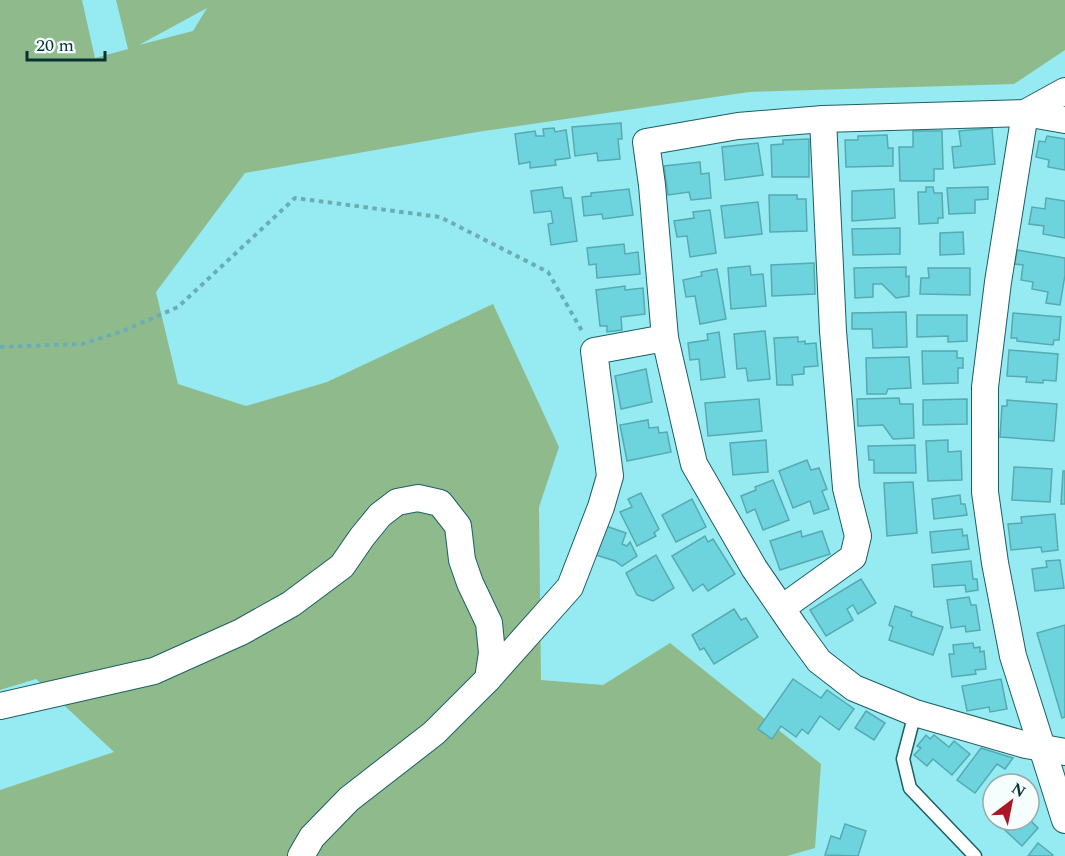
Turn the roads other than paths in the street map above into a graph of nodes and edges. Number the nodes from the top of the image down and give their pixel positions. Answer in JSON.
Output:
{"nodes":[{"id":1,"x":1065,"y":91,"type":"edge"},
{"id":2,"x":1025,"y":113,"type":"junction"},
{"id":3,"x":823,"y":118,"type":"junction"},
{"id":4,"x":1065,"y":120,"type":"edge"},
{"id":5,"x":665,"y":338,"type":"junction"},
{"id":6,"x":782,"y":608,"type":"junction"},
{"id":7,"x":489,"y":679,"type":"junction"},
{"id":8,"x":0,"y":706,"type":"edge"},
{"id":9,"x":915,"y":713,"type":"junction"},
{"id":10,"x":1053,"y":749,"type":"edge"},
{"id":11,"x":1065,"y":820,"type":"edge"},
{"id":12,"x":301,"y":856,"type":"edge"},
{"id":13,"x":975,"y":856,"type":"edge"}],
"edges":[{"from":1,"to":2,"type":"street"},
{"from":2,"to":3,"type":"street"},
{"from":2,"to":4,"type":"street"},
{"from":2,"to":10,"type":"street"},
{"from":3,"to":5,"type":"street"},
{"from":3,"to":6,"type":"street"},
{"from":5,"to":6,"type":"street"},
{"from":5,"to":7,"type":"street"},
{"from":6,"to":9,"type":"street"},
{"from":7,"to":8,"type":"street"},
{"from":7,"to":12,"type":"street"},
{"from":9,"to":10,"type":"street"},
{"from":9,"to":13,"type":"lane"},
{"from":10,"to":11,"type":"street"}]}
